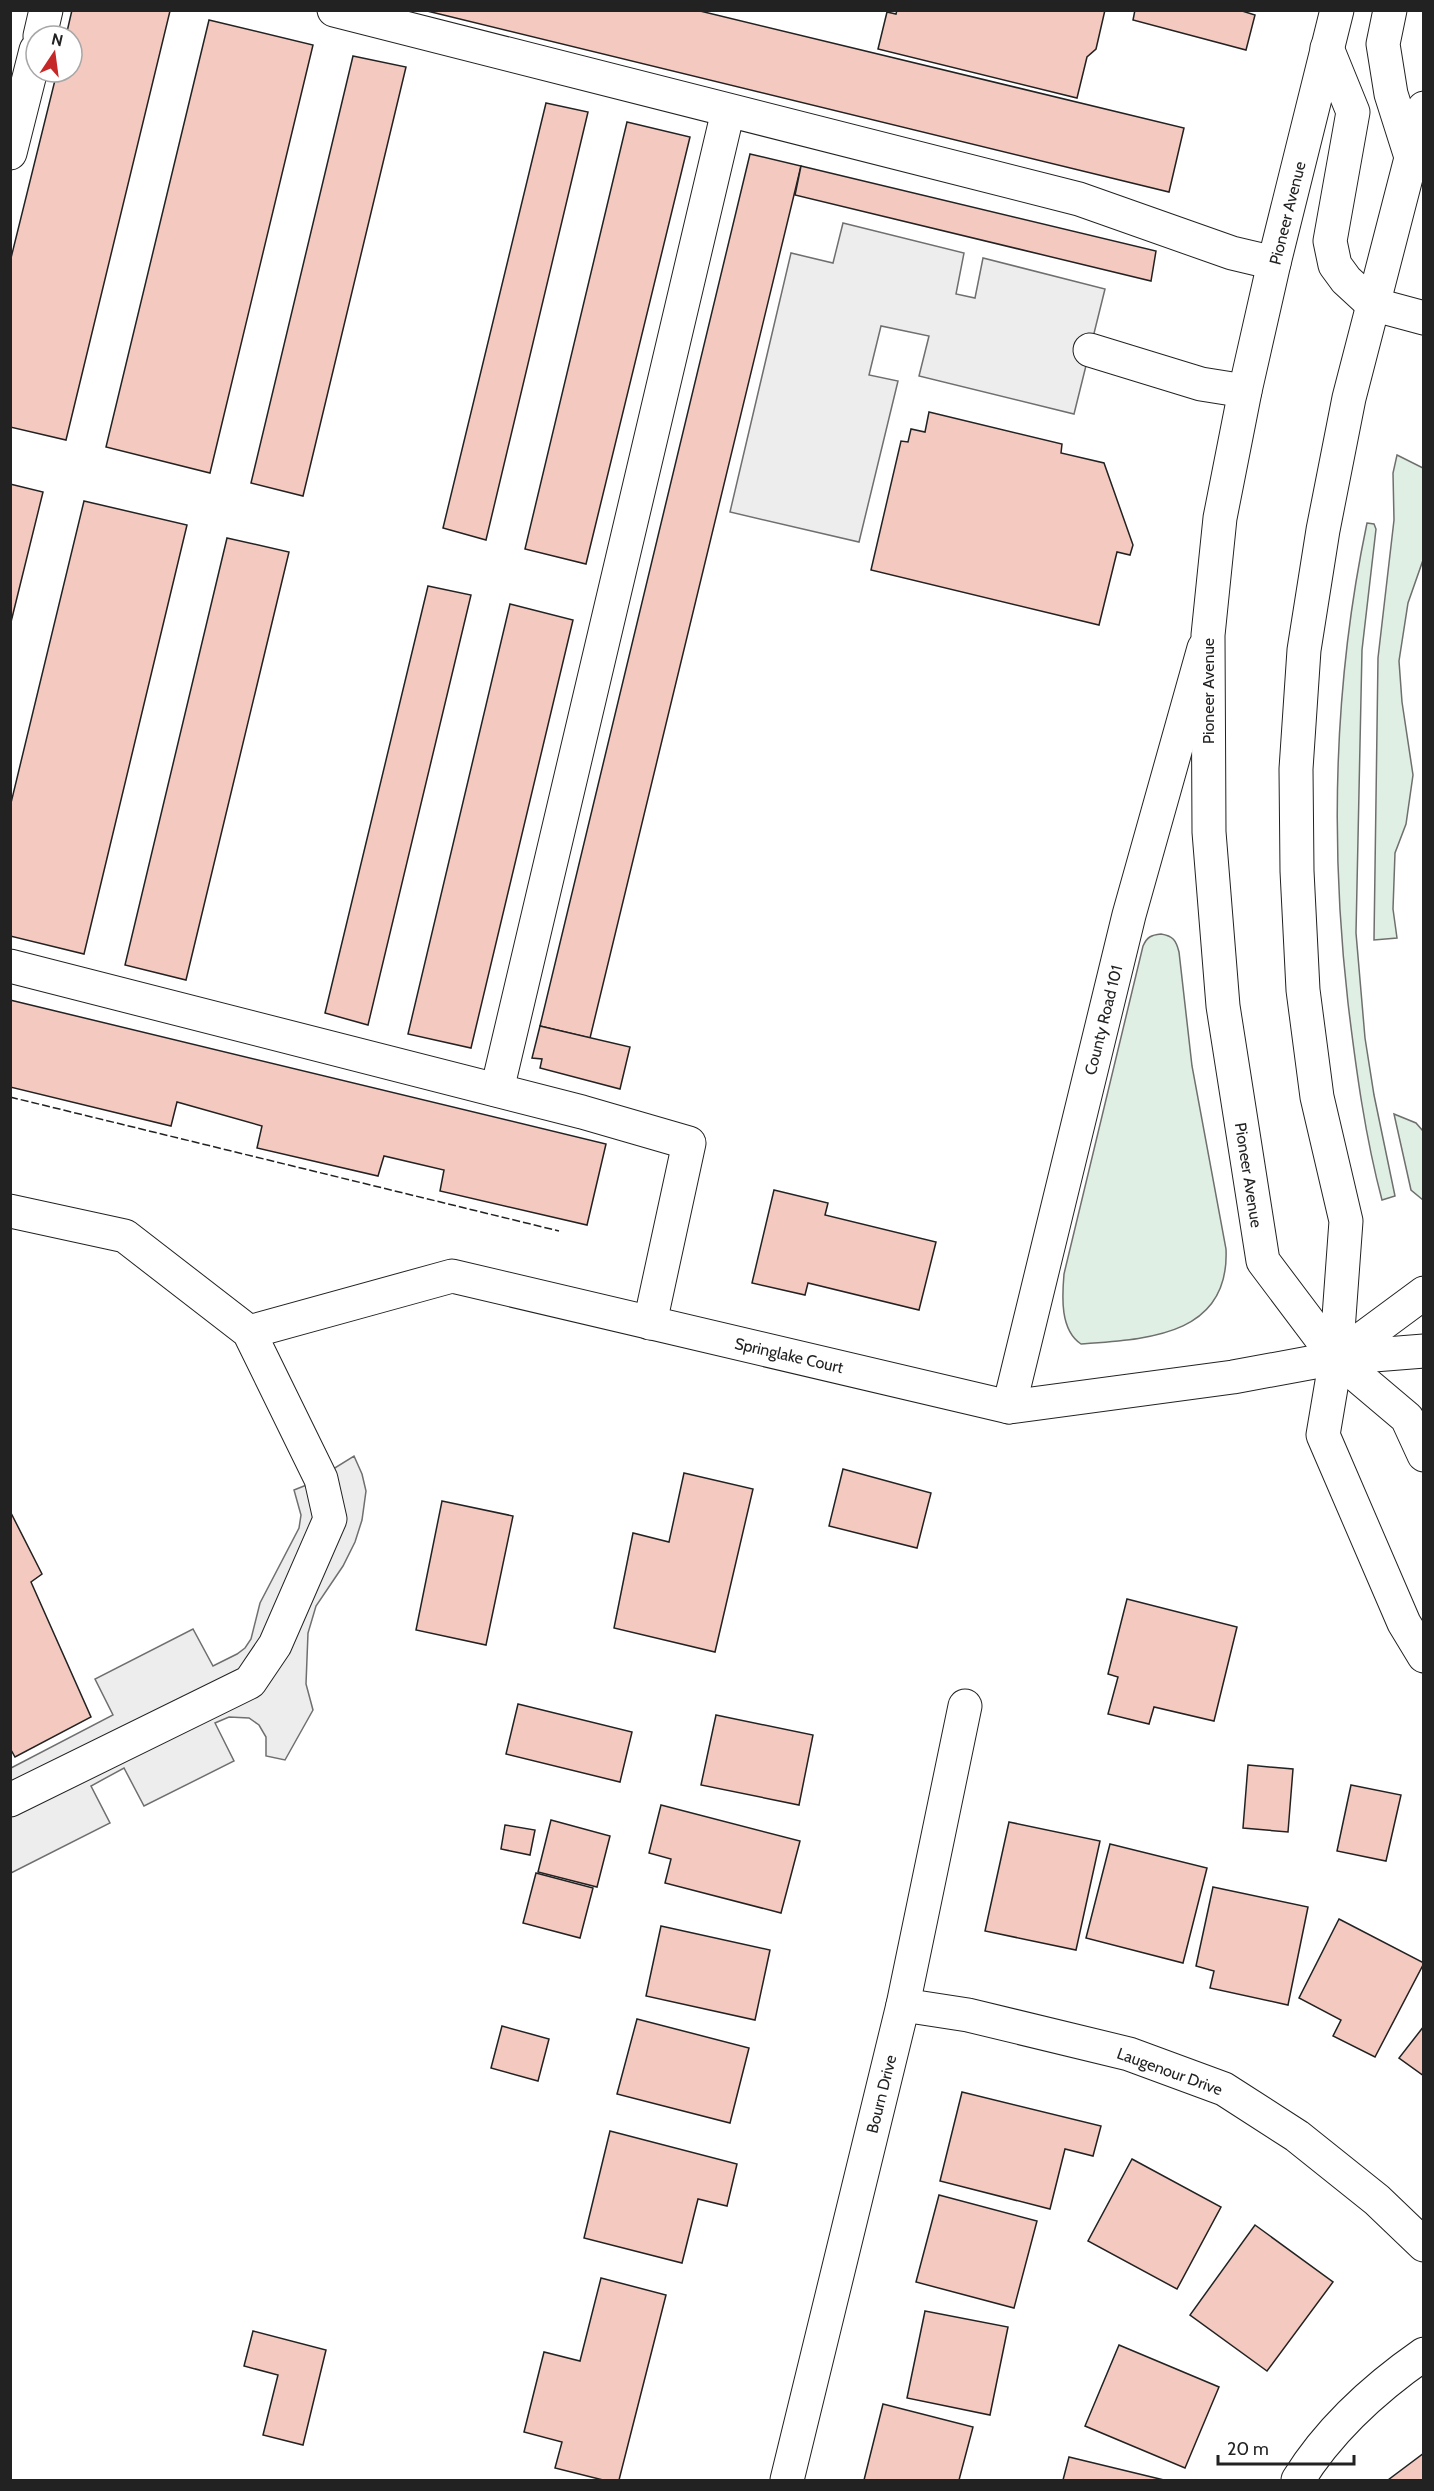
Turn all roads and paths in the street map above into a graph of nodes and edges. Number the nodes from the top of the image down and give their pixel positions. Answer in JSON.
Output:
{"nodes":[{"id":1,"x":334,"y":10,"type":"edge"},
{"id":2,"x":1337,"y":10,"type":"edge"},
{"id":3,"x":1390,"y":10,"type":"edge"},
{"id":4,"x":1328,"y":48,"type":"junction"},
{"id":5,"x":27,"y":84,"type":"edge"},
{"id":6,"x":1424,"y":108,"type":"edge"},
{"id":7,"x":728,"y":111,"type":"junction"},
{"id":8,"x":10,"y":153,"type":"edge"},
{"id":9,"x":1412,"y":156,"type":"junction"},
{"id":10,"x":1274,"y":263,"type":"junction"},
{"id":11,"x":1372,"y":304,"type":"junction"},
{"id":12,"x":1424,"y":318,"type":"edge"},
{"id":13,"x":1090,"y":350,"type":"dead end"},
{"id":14,"x":1245,"y":391,"type":"junction"},
{"id":15,"x":1208,"y":635,"type":"junction"},
{"id":16,"x":10,"y":966,"type":"edge"},
{"id":17,"x":497,"y":1090,"type":"junction"},
{"id":18,"x":10,"y":1211,"type":"edge"},
{"id":19,"x":1424,"y":1293,"type":"edge"},
{"id":20,"x":650,"y":1323,"type":"junction"},
{"id":21,"x":249,"y":1332,"type":"junction"},
{"id":22,"x":1424,"y":1351,"type":"edge"},
{"id":23,"x":1336,"y":1358,"type":"junction"},
{"id":24,"x":1009,"y":1407,"type":"junction"},
{"id":25,"x":1424,"y":1455,"type":"edge"},
{"id":26,"x":1424,"y":1656,"type":"edge"},
{"id":27,"x":965,"y":1706,"type":"dead end"},
{"id":28,"x":10,"y":1800,"type":"edge"},
{"id":29,"x":903,"y":2005,"type":"junction"},
{"id":30,"x":1424,"y":2245,"type":"edge"},
{"id":31,"x":1424,"y":2354,"type":"edge"},
{"id":32,"x":787,"y":2481,"type":"edge"},
{"id":33,"x":1298,"y":2481,"type":"edge"}],
"edges":[{"from":1,"to":7,"type":"main road"},
{"from":2,"to":4,"type":"main road","name":"Pioneer Avenue"},
{"from":3,"to":9,"type":"main road"},
{"from":4,"to":10,"type":"main road","name":"Pioneer Avenue"},
{"from":4,"to":11,"type":"main road"},
{"from":5,"to":8,"type":"main road"},
{"from":6,"to":9,"type":"main road"},
{"from":7,"to":10,"type":"main road"},
{"from":7,"to":17,"type":"main road"},
{"from":9,"to":11,"type":"main road"},
{"from":10,"to":14,"type":"main road","name":"Pioneer Avenue"},
{"from":11,"to":12,"type":"main road"},
{"from":11,"to":23,"type":"main road"},
{"from":13,"to":14,"type":"main road"},
{"from":14,"to":15,"type":"main road","name":"Pioneer Avenue"},
{"from":15,"to":23,"type":"main road","name":"Pioneer Avenue"},
{"from":15,"to":24,"type":"main road","name":"County Road 101"},
{"from":16,"to":17,"type":"main road"},
{"from":17,"to":20,"type":"main road"},
{"from":18,"to":21,"type":"main road"},
{"from":19,"to":23,"type":"main road"},
{"from":20,"to":21,"type":"main road","name":"Springlake Court"},
{"from":20,"to":24,"type":"main road","name":"Springlake Court"},
{"from":21,"to":28,"type":"main road"},
{"from":22,"to":23,"type":"main road","name":"Springlake Court"},
{"from":23,"to":24,"type":"main road","name":"Springlake Court"},
{"from":23,"to":25,"type":"main road","name":"Pioneer Avenue"},
{"from":23,"to":26,"type":"main road"},
{"from":27,"to":29,"type":"main road","name":"Bourn Drive"},
{"from":29,"to":30,"type":"main road","name":"Laugenour Drive"},
{"from":29,"to":32,"type":"main road","name":"Bourn Drive"},
{"from":31,"to":33,"type":"main road"}]}
